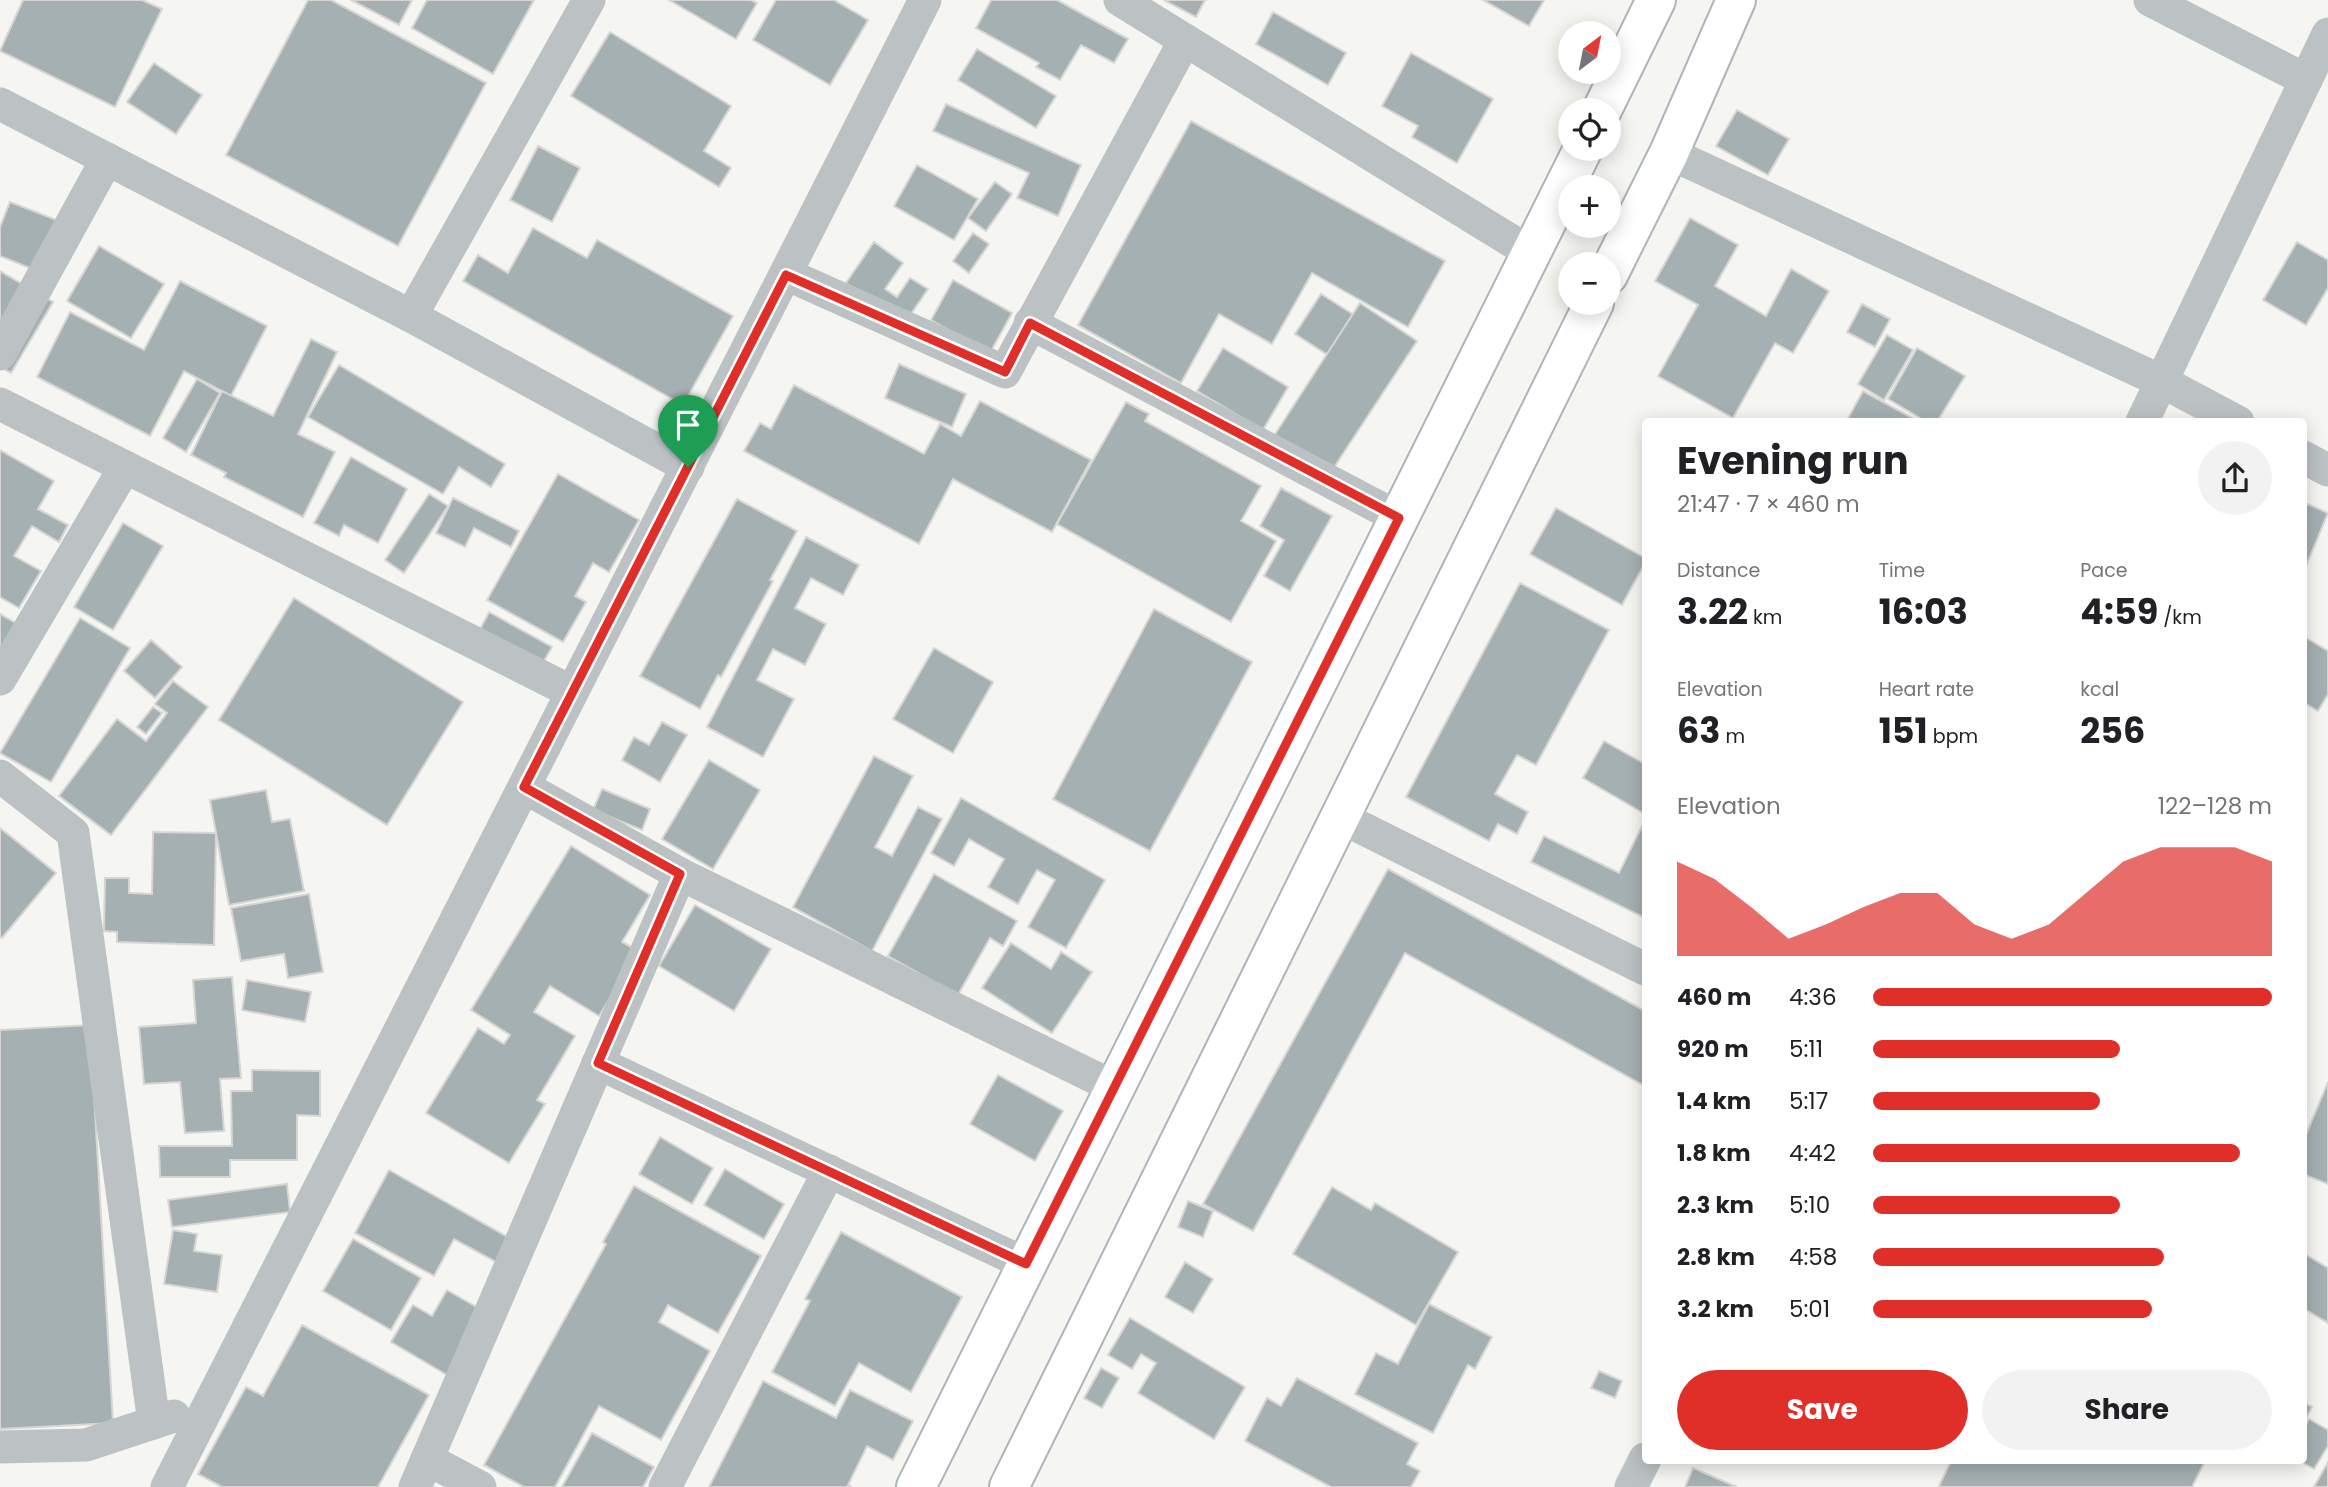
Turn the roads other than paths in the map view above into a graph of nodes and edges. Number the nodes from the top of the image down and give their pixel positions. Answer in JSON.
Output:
{"nodes":[{"id":1,"x":589,"y":0,"type":"edge"},
{"id":2,"x":925,"y":0,"type":"edge"},
{"id":3,"x":1120,"y":0,"type":"edge"},
{"id":4,"x":1656,"y":0,"type":"edge"},
{"id":5,"x":1736,"y":0,"type":"edge"},
{"id":6,"x":2150,"y":0,"type":"edge"},
{"id":7,"x":2328,"y":34,"type":"edge"},
{"id":8,"x":1185,"y":40,"type":"junction"},
{"id":9,"x":2306,"y":79,"type":"junction"},
{"id":10,"x":1608,"y":98,"type":"edge"},
{"id":11,"x":0,"y":104,"type":"edge"},
{"id":12,"x":1669,"y":153,"type":"junction"},
{"id":13,"x":107,"y":159,"type":"junction"},
{"id":14,"x":1577,"y":161,"type":"edge"},
{"id":15,"x":1620,"y":252,"type":"edge"},
{"id":16,"x":1531,"y":253,"type":"junction"},
{"id":17,"x":786,"y":275,"type":"junction"},
{"id":18,"x":1588,"y":315,"type":"edge"},
{"id":19,"x":411,"y":316,"type":"junction"},
{"id":20,"x":1030,"y":323,"type":"junction"},
{"id":21,"x":0,"y":354,"type":"edge"},
{"id":22,"x":2161,"y":380,"type":"junction"},
{"id":23,"x":0,"y":404,"type":"edge"},
{"id":24,"x":2144,"y":418,"type":"edge"},
{"id":25,"x":2231,"y":418,"type":"edge"},
{"id":26,"x":2307,"y":459,"type":"edge"},
{"id":27,"x":125,"y":467,"type":"junction"},
{"id":28,"x":688,"y":467,"type":"junction"},
{"id":29,"x":2328,"y":470,"type":"edge"},
{"id":30,"x":1399,"y":518,"type":"junction"},
{"id":31,"x":0,"y":679,"type":"edge"},
{"id":32,"x":572,"y":692,"type":"junction"},
{"id":33,"x":0,"y":776,"type":"edge"},
{"id":34,"x":524,"y":787,"type":"junction"},
{"id":35,"x":1340,"y":817,"type":"junction"},
{"id":36,"x":680,"y":874,"type":"junction"},
{"id":37,"x":1642,"y":968,"type":"edge"},
{"id":38,"x":598,"y":1063,"type":"junction"},
{"id":39,"x":1114,"y":1087,"type":"junction"},
{"id":40,"x":829,"y":1171,"type":"junction"},
{"id":41,"x":1026,"y":1264,"type":"junction"},
{"id":42,"x":209,"y":1404,"type":"junction"},
{"id":43,"x":154,"y":1423,"type":"junction"},
{"id":44,"x":0,"y":1447,"type":"edge"},
{"id":45,"x":1642,"y":1464,"type":"edge"},
{"id":46,"x":421,"y":1473,"type":"edge"},
{"id":47,"x":167,"y":1487,"type":"edge"},
{"id":48,"x":480,"y":1487,"type":"edge"},
{"id":49,"x":666,"y":1487,"type":"edge"},
{"id":50,"x":916,"y":1487,"type":"edge"},
{"id":51,"x":1009,"y":1487,"type":"edge"},
{"id":52,"x":1631,"y":1487,"type":"edge"}],
"edges":[{"from":1,"to":19,"type":"street"},
{"from":2,"to":17,"type":"street"},
{"from":3,"to":8,"type":"street"},
{"from":4,"to":10,"type":"main road"},
{"from":5,"to":12,"type":"main road"},
{"from":6,"to":9,"type":"street"},
{"from":7,"to":9,"type":"street"},
{"from":8,"to":16,"type":"street"},
{"from":8,"to":20,"type":"street"},
{"from":9,"to":22,"type":"street"},
{"from":11,"to":13,"type":"street"},
{"from":12,"to":15,"type":"main road"},
{"from":12,"to":22,"type":"street"},
{"from":13,"to":19,"type":"street"},
{"from":13,"to":21,"type":"street"},
{"from":14,"to":16,"type":"main road"},
{"from":16,"to":30,"type":"main road"},
{"from":17,"to":20,"type":"street"},
{"from":17,"to":28,"type":"street"},
{"from":18,"to":35,"type":"main road"},
{"from":19,"to":28,"type":"street"},
{"from":20,"to":30,"type":"street"},
{"from":22,"to":24,"type":"street"},
{"from":22,"to":25,"type":"street"},
{"from":23,"to":27,"type":"street"},
{"from":26,"to":29,"type":"street"},
{"from":27,"to":31,"type":"street"},
{"from":27,"to":32,"type":"street"},
{"from":28,"to":32,"type":"street"},
{"from":30,"to":39,"type":"main road"},
{"from":32,"to":34,"type":"street"},
{"from":33,"to":43,"type":"street"},
{"from":34,"to":36,"type":"street"},
{"from":34,"to":42,"type":"street"},
{"from":35,"to":37,"type":"street"},
{"from":35,"to":51,"type":"main road"},
{"from":36,"to":38,"type":"street"},
{"from":36,"to":39,"type":"street"},
{"from":38,"to":40,"type":"street"},
{"from":38,"to":46,"type":"street"},
{"from":39,"to":41,"type":"main road"},
{"from":40,"to":41,"type":"street"},
{"from":40,"to":49,"type":"street"},
{"from":41,"to":50,"type":"main road"},
{"from":42,"to":43,"type":"street"},
{"from":42,"to":47,"type":"street"},
{"from":43,"to":44,"type":"street"},
{"from":45,"to":52,"type":"street"},
{"from":46,"to":48,"type":"street"}]}
